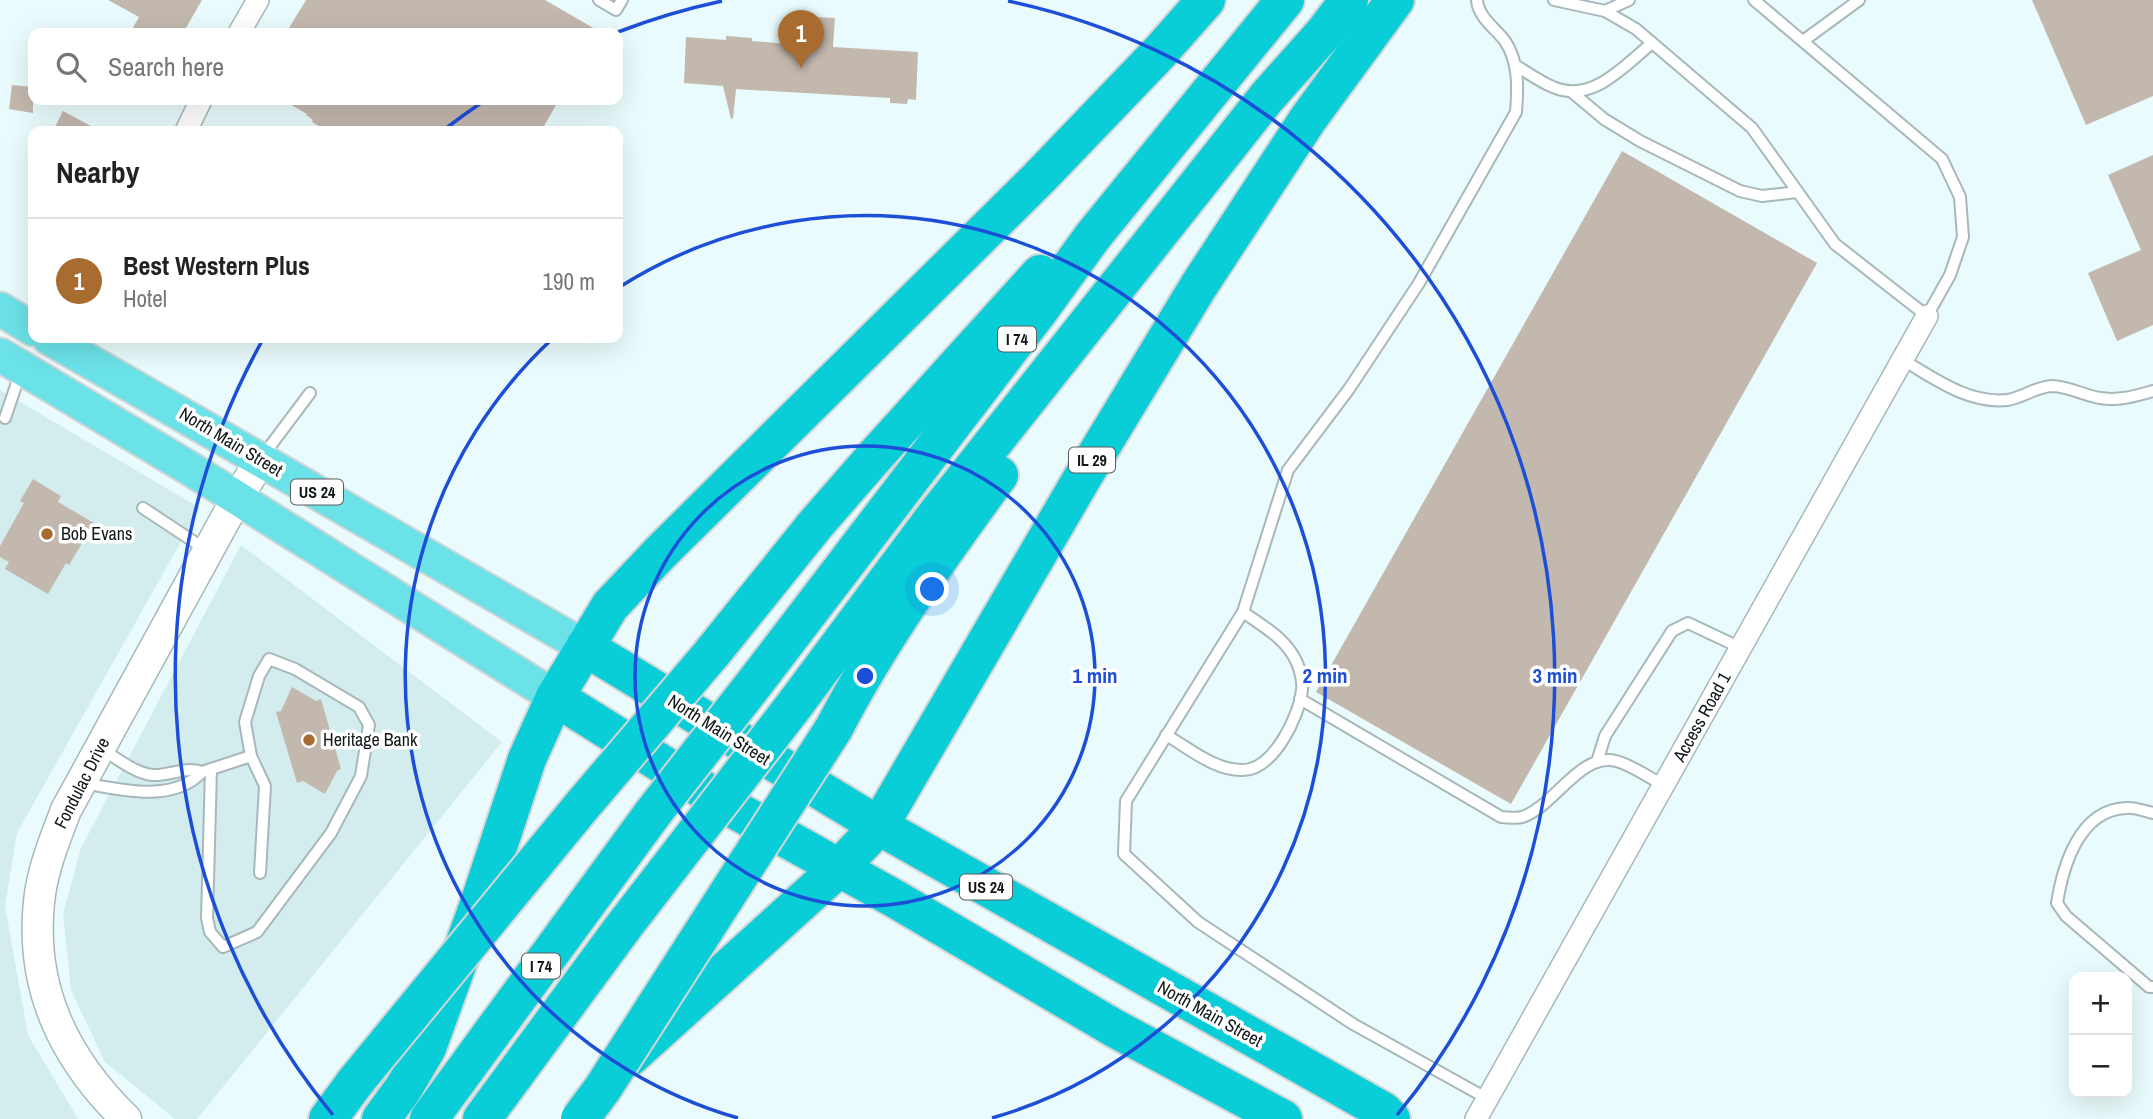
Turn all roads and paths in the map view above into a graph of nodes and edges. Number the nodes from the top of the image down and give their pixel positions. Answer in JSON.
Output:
{"nodes":[{"id":1,"x":258,"y":0,"type":"edge"},
{"id":2,"x":599,"y":0,"type":"edge"},
{"id":3,"x":622,"y":0,"type":"edge"},
{"id":4,"x":1206,"y":0,"type":"edge"},
{"id":5,"x":1349,"y":0,"type":"edge"},
{"id":6,"x":1395,"y":0,"type":"edge"},
{"id":7,"x":1478,"y":0,"type":"edge"},
{"id":8,"x":1554,"y":0,"type":"edge"},
{"id":9,"x":1629,"y":0,"type":"edge"},
{"id":10,"x":1754,"y":0,"type":"edge"},
{"id":11,"x":1859,"y":0,"type":"edge"},
{"id":12,"x":1284,"y":1,"type":"edge"},
{"id":13,"x":1605,"y":11,"type":"junction"},
{"id":14,"x":242,"y":28,"type":"edge"},
{"id":15,"x":1803,"y":41,"type":"junction"},
{"id":16,"x":1652,"y":43,"type":"junction"},
{"id":17,"x":1515,"y":65,"type":"junction"},
{"id":18,"x":1573,"y":93,"type":"junction"},
{"id":19,"x":1267,"y":97,"type":"junction"},
{"id":20,"x":199,"y":105,"type":"edge"},
{"id":21,"x":188,"y":126,"type":"edge"},
{"id":22,"x":1797,"y":192,"type":"junction"},
{"id":23,"x":1093,"y":236,"type":"junction"},
{"id":24,"x":0,"y":309,"type":"edge"},
{"id":25,"x":1927,"y":316,"type":"junction"},
{"id":26,"x":28,"y":325,"type":"edge"},
{"id":27,"x":68,"y":343,"type":"edge"},
{"id":28,"x":1903,"y":360,"type":"junction"},
{"id":29,"x":11,"y":362,"type":"edge"},
{"id":30,"x":2153,"y":391,"type":"edge"},
{"id":31,"x":310,"y":393,"type":"dead end"},
{"id":32,"x":5,"y":418,"type":"dead end"},
{"id":33,"x":261,"y":460,"type":"junction"},
{"id":34,"x":237,"y":498,"type":"junction"},
{"id":35,"x":143,"y":508,"type":"dead end"},
{"id":36,"x":208,"y":551,"type":"junction"},
{"id":37,"x":1243,"y":612,"type":"junction"},
{"id":38,"x":586,"y":647,"type":"junction"},
{"id":39,"x":1741,"y":648,"type":"junction"},
{"id":40,"x":555,"y":697,"type":"junction"},
{"id":41,"x":1300,"y":699,"type":"junction"},
{"id":42,"x":1166,"y":735,"type":"junction"},
{"id":43,"x":100,"y":748,"type":"junction"},
{"id":44,"x":251,"y":756,"type":"junction"},
{"id":45,"x":1597,"y":762,"type":"junction"},
{"id":46,"x":206,"y":771,"type":"junction"},
{"id":47,"x":81,"y":783,"type":"junction"},
{"id":48,"x":1664,"y":785,"type":"junction"},
{"id":49,"x":2153,"y":813,"type":"edge"},
{"id":50,"x":879,"y":826,"type":"junction"},
{"id":51,"x":839,"y":868,"type":"junction"},
{"id":52,"x":260,"y":873,"type":"dead end"},
{"id":53,"x":2153,"y":987,"type":"edge"},
{"id":54,"x":1488,"y":1099,"type":"junction"},
{"id":55,"x":126,"y":1119,"type":"edge"},
{"id":56,"x":328,"y":1119,"type":"edge"},
{"id":57,"x":382,"y":1119,"type":"edge"},
{"id":58,"x":429,"y":1119,"type":"edge"},
{"id":59,"x":482,"y":1119,"type":"edge"},
{"id":60,"x":566,"y":1119,"type":"edge"},
{"id":61,"x":580,"y":1119,"type":"edge"},
{"id":62,"x":1283,"y":1119,"type":"edge"},
{"id":63,"x":1391,"y":1119,"type":"edge"},
{"id":64,"x":1476,"y":1119,"type":"edge"}],
"edges":[{"from":1,"to":14,"type":"street"},
{"from":2,"to":3,"type":"lane"},
{"from":4,"to":38,"type":"highway"},
{"from":5,"to":19,"type":"highway","number":"I 74"},
{"from":6,"to":50,"type":"highway","number":"IL 29"},
{"from":7,"to":17,"type":"lane"},
{"from":8,"to":13,"type":"lane"},
{"from":9,"to":13,"type":"lane"},
{"from":10,"to":15,"type":"lane"},
{"from":11,"to":15,"type":"lane"},
{"from":12,"to":23,"type":"highway","number":"I 74"},
{"from":13,"to":16,"type":"lane"},
{"from":15,"to":25,"type":"lane"},
{"from":16,"to":18,"type":"lane"},
{"from":16,"to":22,"type":"lane"},
{"from":17,"to":18,"type":"lane"},
{"from":17,"to":37,"type":"lane"},
{"from":18,"to":22,"type":"lane"},
{"from":19,"to":59,"type":"highway","number":"I 74","bridge":true},
{"from":19,"to":61,"type":"highway","bridge":true},
{"from":20,"to":21,"type":"street"},
{"from":22,"to":25,"type":"lane"},
{"from":23,"to":56,"type":"highway","bridge":true},
{"from":23,"to":58,"type":"highway","number":"I 74","bridge":true},
{"from":24,"to":26,"type":"main road"},
{"from":25,"to":28,"type":"street","name":"Access Road 1"},
{"from":27,"to":33,"type":"main road","name":"North Main Street","number":"US 24"},
{"from":28,"to":30,"type":"lane"},
{"from":28,"to":39,"type":"street","name":"Access Road 1"},
{"from":29,"to":32,"type":"lane"},
{"from":29,"to":34,"type":"main road","number":"US 24"},
{"from":31,"to":33,"type":"lane"},
{"from":33,"to":34,"type":"street","name":"Fondulac Drive"},
{"from":33,"to":38,"type":"main road","name":"North Main Street","number":"US 24"},
{"from":34,"to":36,"type":"street","name":"Fondulac Drive"},
{"from":34,"to":40,"type":"main road","number":"US 24"},
{"from":35,"to":36,"type":"lane"},
{"from":36,"to":43,"type":"street","name":"Fondulac Drive"},
{"from":37,"to":41,"type":"lane"},
{"from":37,"to":42,"type":"lane"},
{"from":38,"to":40,"type":"highway"},
{"from":38,"to":50,"type":"highway","name":"North Main Street","number":"US 24"},
{"from":39,"to":45,"type":"lane"},
{"from":39,"to":48,"type":"street","name":"Access Road 1"},
{"from":40,"to":51,"type":"highway","number":"US 24"},
{"from":40,"to":57,"type":"highway"},
{"from":41,"to":42,"type":"lane"},
{"from":41,"to":45,"type":"lane"},
{"from":42,"to":54,"type":"lane"},
{"from":43,"to":46,"type":"lane"},
{"from":43,"to":47,"type":"street","name":"Fondulac Drive"},
{"from":44,"to":46,"type":"lane"},
{"from":44,"to":46,"type":"lane"},
{"from":44,"to":52,"type":"lane"},
{"from":45,"to":48,"type":"lane"},
{"from":46,"to":47,"type":"lane"},
{"from":47,"to":55,"type":"street","name":"Fondulac Drive"},
{"from":48,"to":54,"type":"street","name":"Access Road 1"},
{"from":49,"to":53,"type":"lane"},
{"from":50,"to":51,"type":"highway","number":"IL 29"},
{"from":50,"to":63,"type":"highway","name":"North Main Street","number":"US 24"},
{"from":51,"to":60,"type":"highway"},
{"from":51,"to":62,"type":"highway","number":"US 24"},
{"from":54,"to":64,"type":"street","name":"Access Road 1"}]}
